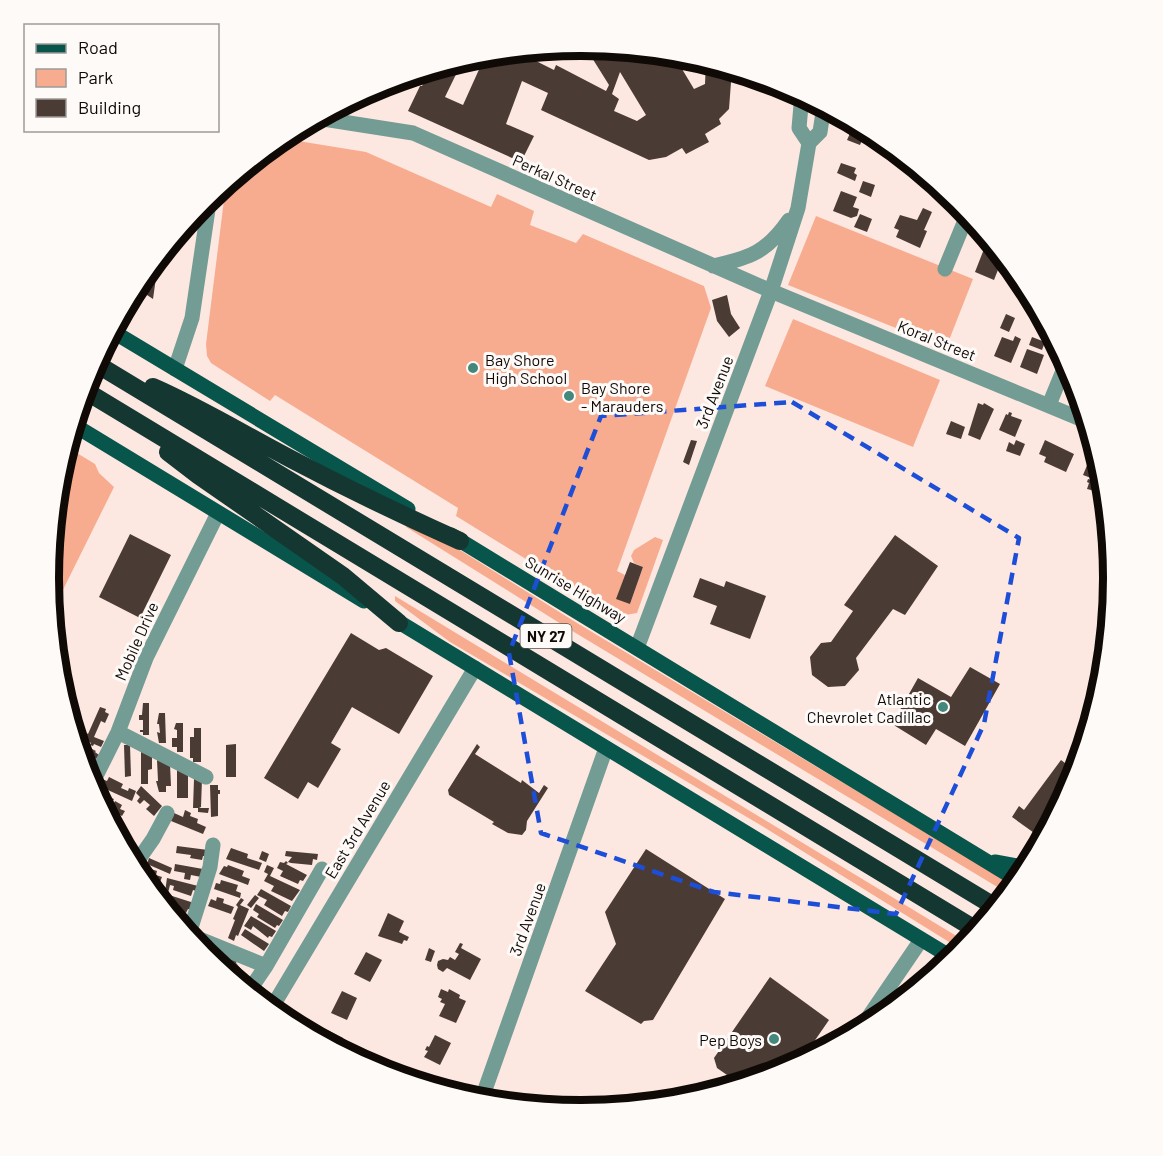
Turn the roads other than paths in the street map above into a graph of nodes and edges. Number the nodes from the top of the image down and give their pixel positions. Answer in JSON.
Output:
{"nodes":[{"id":1,"x":801,"y":104,"type":"edge"},
{"id":2,"x":823,"y":114,"type":"edge"},
{"id":3,"x":330,"y":120,"type":"edge"},
{"id":4,"x":809,"y":143,"type":"junction"},
{"id":5,"x":798,"y":208,"type":"junction"},
{"id":6,"x":207,"y":214,"type":"edge"},
{"id":7,"x":964,"y":223,"type":"edge"},
{"id":8,"x":713,"y":266,"type":"junction"},
{"id":9,"x":945,"y":269,"type":"dead end"},
{"id":10,"x":771,"y":291,"type":"junction"},
{"id":11,"x":119,"y":335,"type":"edge"},
{"id":12,"x":104,"y":367,"type":"edge"},
{"id":13,"x":103,"y":368,"type":"edge"},
{"id":14,"x":174,"y":369,"type":"junction"},
{"id":15,"x":1062,"y":373,"type":"edge"},
{"id":16,"x":93,"y":395,"type":"edge"},
{"id":17,"x":103,"y":401,"type":"junction"},
{"id":18,"x":1049,"y":405,"type":"junction"},
{"id":19,"x":1078,"y":418,"type":"edge"},
{"id":20,"x":81,"y":429,"type":"edge"},
{"id":21,"x":218,"y":513,"type":"junction"},
{"id":22,"x":460,"y":540,"type":"junction"},
{"id":23,"x":399,"y":623,"type":"junction"},
{"id":24,"x":637,"y":648,"type":"junction"},
{"id":25,"x":474,"y":668,"type":"junction"},
{"id":26,"x":118,"y":732,"type":"junction"},
{"id":27,"x":606,"y":748,"type":"junction"},
{"id":28,"x":97,"y":773,"type":"edge"},
{"id":29,"x":206,"y":777,"type":"dead end"},
{"id":30,"x":167,"y":813,"type":"dead end"},
{"id":31,"x":213,"y":845,"type":"dead end"},
{"id":32,"x":140,"y":857,"type":"edge"},
{"id":33,"x":987,"y":861,"type":"junction"},
{"id":34,"x":1017,"y":866,"type":"edge"},
{"id":35,"x":322,"y":869,"type":"dead end"},
{"id":36,"x":1011,"y":876,"type":"edge"},
{"id":37,"x":990,"y":904,"type":"edge"},
{"id":38,"x":191,"y":925,"type":"edge"},
{"id":39,"x":971,"y":927,"type":"edge"},
{"id":40,"x":921,"y":940,"type":"junction"},
{"id":41,"x":207,"y":942,"type":"edge"},
{"id":42,"x":944,"y":953,"type":"edge"},
{"id":43,"x":940,"y":957,"type":"edge"},
{"id":44,"x":266,"y":966,"type":"junction"},
{"id":45,"x":253,"y":985,"type":"edge"},
{"id":46,"x":275,"y":1001,"type":"edge"},
{"id":47,"x":873,"y":1011,"type":"edge"},
{"id":48,"x":485,"y":1091,"type":"edge"}],
"edges":[{"from":1,"to":4,"type":"street","name":"3rd Avenue"},
{"from":2,"to":4,"type":"street","name":"3rd Avenue"},
{"from":3,"to":8,"type":"street","name":"Perkal Street"},
{"from":4,"to":5,"type":"street","name":"3rd Avenue"},
{"from":5,"to":8,"type":"street"},
{"from":5,"to":10,"type":"street","name":"3rd Avenue"},
{"from":6,"to":14,"type":"street"},
{"from":7,"to":9,"type":"street"},
{"from":8,"to":10,"type":"street","name":"Perkal Street"},
{"from":10,"to":18,"type":"street","name":"Koral Street"},
{"from":10,"to":24,"type":"street","name":"3rd Avenue"},
{"from":11,"to":14,"type":"main road","name":"Sunrise Highway"},
{"from":12,"to":22,"type":"highway"},
{"from":13,"to":37,"type":"highway","number":"NY 27"},
{"from":14,"to":22,"type":"main road","name":"Sunrise Highway"},
{"from":15,"to":18,"type":"street"},
{"from":16,"to":17,"type":"highway","number":"NY 27"},
{"from":17,"to":23,"type":"highway"},
{"from":17,"to":39,"type":"highway","number":"NY 27"},
{"from":18,"to":19,"type":"street","name":"Koral Street"},
{"from":20,"to":21,"type":"main road"},
{"from":21,"to":23,"type":"main road"},
{"from":21,"to":26,"type":"street","name":"Mobile Drive"},
{"from":22,"to":24,"type":"main road","name":"Sunrise Highway"},
{"from":23,"to":25,"type":"main road"},
{"from":24,"to":33,"type":"main road","name":"Sunrise Highway"},
{"from":25,"to":27,"type":"main road"},
{"from":25,"to":46,"type":"street","name":"East 3rd Avenue"},
{"from":26,"to":28,"type":"street","name":"Mobile Drive"},
{"from":26,"to":29,"type":"street"},
{"from":27,"to":40,"type":"main road"},
{"from":27,"to":48,"type":"street","name":"3rd Avenue"},
{"from":30,"to":32,"type":"street"},
{"from":31,"to":38,"type":"street"},
{"from":33,"to":34,"type":"main road"},
{"from":33,"to":36,"type":"main road","name":"Sunrise Highway"},
{"from":35,"to":44,"type":"street"},
{"from":40,"to":42,"type":"main road"},
{"from":40,"to":43,"type":"main road"},
{"from":40,"to":47,"type":"street"},
{"from":41,"to":44,"type":"street"},
{"from":44,"to":45,"type":"street"}]}
